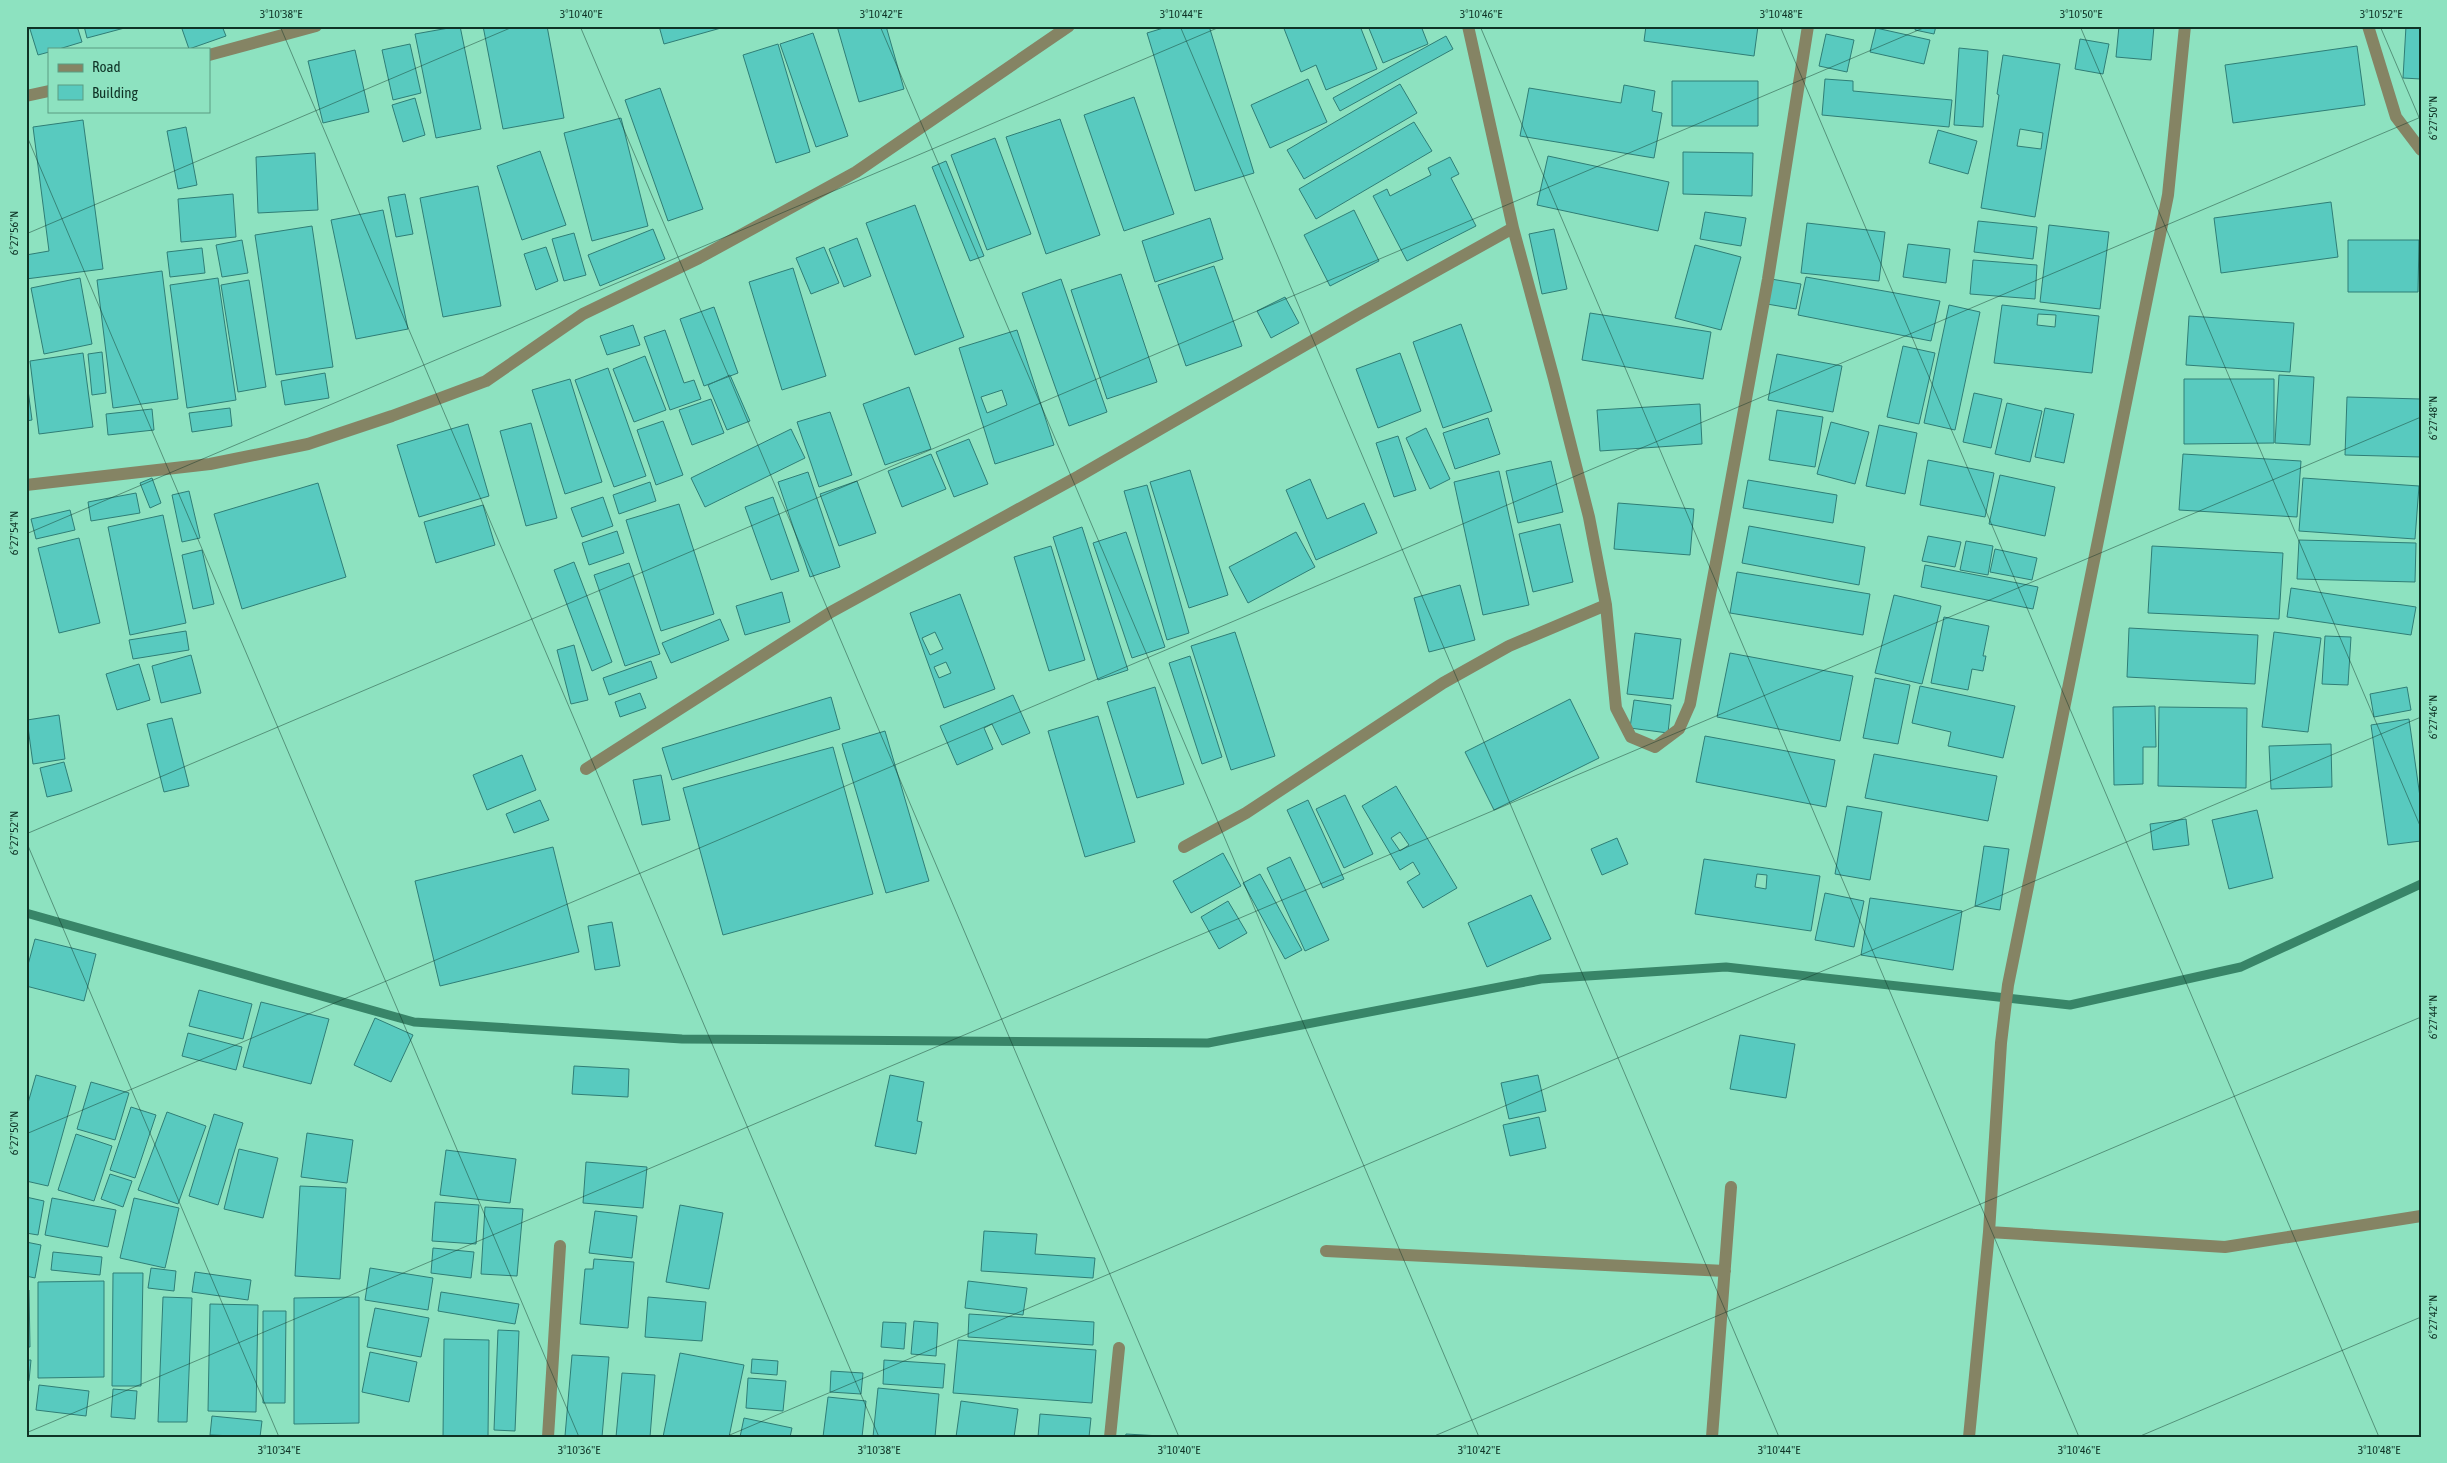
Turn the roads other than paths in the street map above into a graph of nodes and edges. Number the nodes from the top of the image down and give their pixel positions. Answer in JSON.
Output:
{"nodes":[{"id":1,"x":316,"y":26,"type":"edge"},
{"id":2,"x":1069,"y":26,"type":"edge"},
{"id":3,"x":1468,"y":26,"type":"edge"},
{"id":4,"x":1808,"y":26,"type":"edge"},
{"id":5,"x":2185,"y":26,"type":"edge"},
{"id":6,"x":2368,"y":26,"type":"edge"},
{"id":7,"x":210,"y":55,"type":"edge"},
{"id":8,"x":48,"y":91,"type":"edge"},
{"id":9,"x":26,"y":96,"type":"edge"},
{"id":10,"x":2420,"y":148,"type":"edge"},
{"id":11,"x":1513,"y":228,"type":"junction"},
{"id":12,"x":26,"y":485,"type":"edge"},
{"id":13,"x":1606,"y":605,"type":"junction"},
{"id":14,"x":586,"y":769,"type":"dead end"},
{"id":15,"x":1184,"y":847,"type":"dead end"},
{"id":16,"x":1731,"y":1187,"type":"dead end"},
{"id":17,"x":2421,"y":1216,"type":"edge"},
{"id":18,"x":1988,"y":1232,"type":"junction"},
{"id":19,"x":560,"y":1246,"type":"dead end"},
{"id":20,"x":1326,"y":1251,"type":"dead end"},
{"id":21,"x":1725,"y":1271,"type":"junction"},
{"id":22,"x":1118,"y":1348,"type":"dead end"},
{"id":23,"x":548,"y":1437,"type":"edge"},
{"id":24,"x":1110,"y":1437,"type":"edge"},
{"id":25,"x":1712,"y":1437,"type":"edge"},
{"id":26,"x":1969,"y":1437,"type":"edge"}],
"edges":[{"from":1,"to":7,"type":"street"},
{"from":2,"to":12,"type":"street"},
{"from":3,"to":11,"type":"street"},
{"from":4,"to":13,"type":"street"},
{"from":5,"to":18,"type":"street"},
{"from":6,"to":10,"type":"street"},
{"from":8,"to":9,"type":"street"},
{"from":11,"to":13,"type":"street"},
{"from":11,"to":14,"type":"street"},
{"from":13,"to":15,"type":"street"},
{"from":16,"to":21,"type":"street"},
{"from":17,"to":18,"type":"street"},
{"from":18,"to":26,"type":"street"},
{"from":19,"to":23,"type":"street"},
{"from":20,"to":21,"type":"street"},
{"from":21,"to":25,"type":"street"},
{"from":22,"to":24,"type":"street"}]}
